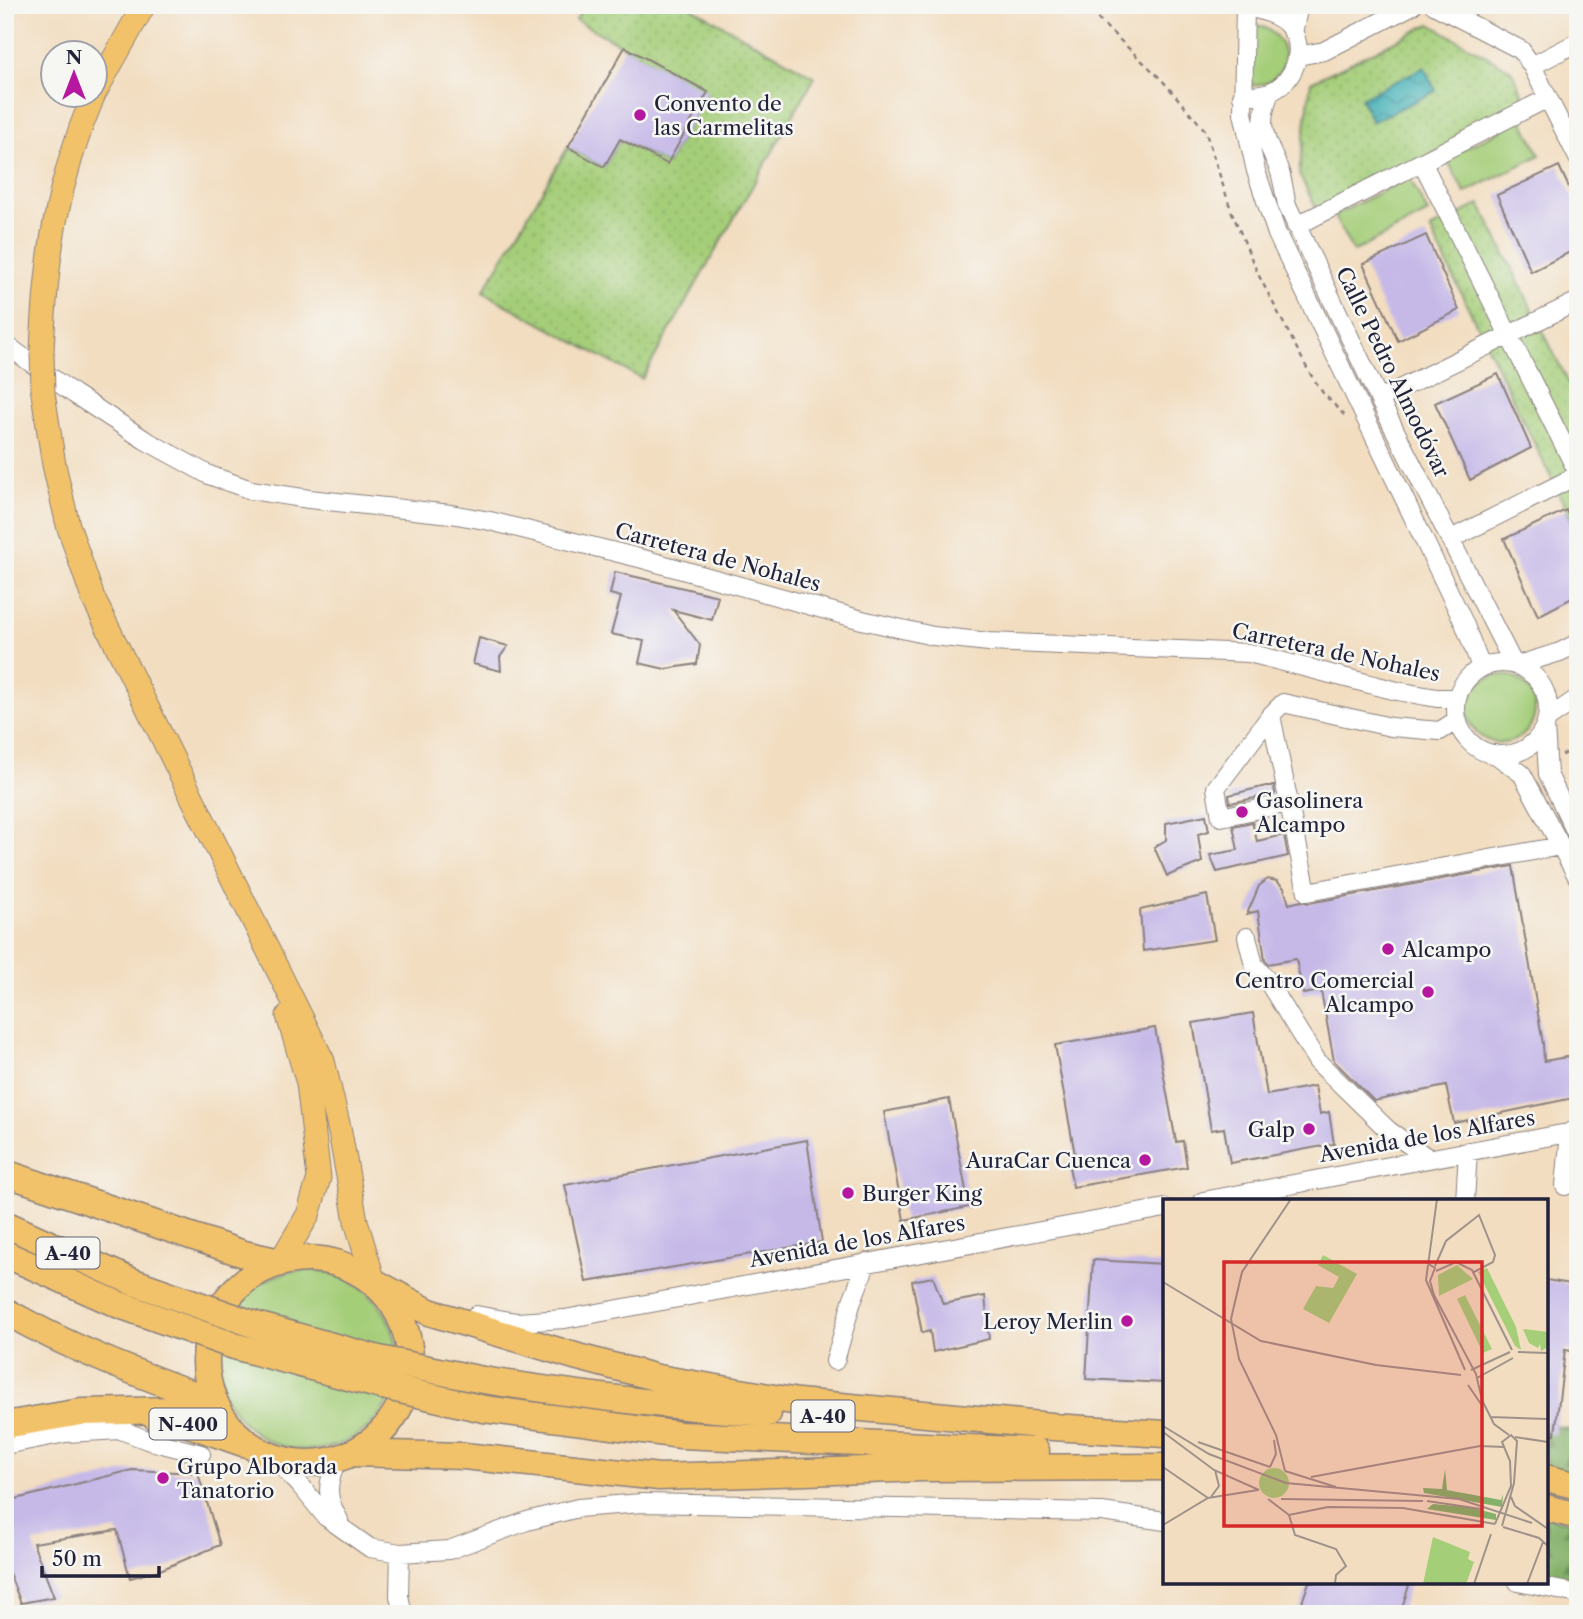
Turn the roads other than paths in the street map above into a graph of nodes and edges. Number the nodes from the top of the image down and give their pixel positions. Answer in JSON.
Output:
{"nodes":[{"id":1,"x":144,"y":5,"type":"edge"},
{"id":2,"x":1299,"y":5,"type":"edge"},
{"id":3,"x":1413,"y":5,"type":"edge"},
{"id":4,"x":1245,"y":6,"type":"edge"},
{"id":5,"x":1439,"y":7,"type":"edge"},
{"id":6,"x":1293,"y":33,"type":"junction"},
{"id":7,"x":1578,"y":42,"type":"edge"},
{"id":8,"x":1298,"y":56,"type":"junction"},
{"id":9,"x":1532,"y":65,"type":"junction"},
{"id":10,"x":108,"y":67,"type":"edge"},
{"id":11,"x":1269,"y":92,"type":"junction"},
{"id":12,"x":1242,"y":96,"type":"junction"},
{"id":13,"x":1548,"y":98,"type":"junction"},
{"id":14,"x":89,"y":108,"type":"edge"},
{"id":15,"x":1578,"y":158,"type":"edge"},
{"id":16,"x":1422,"y":162,"type":"junction"},
{"id":17,"x":1296,"y":226,"type":"junction"},
{"id":18,"x":1578,"y":301,"type":"edge"},
{"id":19,"x":1508,"y":336,"type":"junction"},
{"id":20,"x":5,"y":344,"type":"edge"},
{"id":21,"x":1379,"y":398,"type":"junction"},
{"id":22,"x":1578,"y":474,"type":"edge"},
{"id":23,"x":1451,"y":539,"type":"junction"},
{"id":24,"x":1578,"y":643,"type":"edge"},
{"id":25,"x":1515,"y":664,"type":"junction"},
{"id":26,"x":1481,"y":667,"type":"junction"},
{"id":27,"x":1457,"y":698,"type":"junction"},
{"id":28,"x":1578,"y":698,"type":"edge"},
{"id":29,"x":1271,"y":715,"type":"junction"},
{"id":30,"x":1457,"y":720,"type":"junction"},
{"id":31,"x":1546,"y":722,"type":"junction"},
{"id":32,"x":1495,"y":754,"type":"junction"},
{"id":33,"x":1288,"y":803,"type":"junction"},
{"id":34,"x":1578,"y":837,"type":"edge"},
{"id":35,"x":1561,"y":846,"type":"junction"},
{"id":36,"x":1578,"y":878,"type":"edge"},
{"id":37,"x":1247,"y":937,"type":"dead end"},
{"id":38,"x":270,"y":959,"type":"junction"},
{"id":39,"x":1574,"y":1132,"type":"edge"},
{"id":40,"x":1468,"y":1151,"type":"junction"},
{"id":41,"x":1428,"y":1158,"type":"junction"},
{"id":42,"x":5,"y":1173,"type":"edge"},
{"id":43,"x":1565,"y":1186,"type":"dead end"},
{"id":44,"x":1233,"y":1198,"type":"edge"},
{"id":45,"x":1465,"y":1199,"type":"edge"},
{"id":46,"x":1163,"y":1208,"type":"edge"},
{"id":47,"x":5,"y":1224,"type":"edge"},
{"id":48,"x":5,"y":1254,"type":"edge"},
{"id":49,"x":280,"y":1262,"type":"junction"},
{"id":50,"x":867,"y":1262,"type":"junction"},
{"id":51,"x":374,"y":1282,"type":"junction"},
{"id":52,"x":405,"y":1299,"type":"junction"},
{"id":53,"x":5,"y":1311,"type":"edge"},
{"id":54,"x":835,"y":1361,"type":"dead end"},
{"id":55,"x":212,"y":1401,"type":"junction"},
{"id":56,"x":122,"y":1420,"type":"junction"},
{"id":57,"x":5,"y":1425,"type":"edge"},
{"id":58,"x":1052,"y":1426,"type":"junction"},
{"id":59,"x":1163,"y":1434,"type":"edge"},
{"id":60,"x":5,"y":1445,"type":"edge"},
{"id":61,"x":250,"y":1446,"type":"junction"},
{"id":62,"x":201,"y":1454,"type":"dead end"},
{"id":63,"x":344,"y":1456,"type":"junction"},
{"id":64,"x":274,"y":1458,"type":"junction"},
{"id":65,"x":1163,"y":1464,"type":"edge"},
{"id":66,"x":1163,"y":1464,"type":"edge"},
{"id":67,"x":1548,"y":1478,"type":"edge"},
{"id":68,"x":1578,"y":1486,"type":"edge"},
{"id":69,"x":1548,"y":1508,"type":"edge"},
{"id":70,"x":1578,"y":1516,"type":"edge"},
{"id":71,"x":1163,"y":1521,"type":"edge"},
{"id":72,"x":344,"y":1529,"type":"junction"},
{"id":73,"x":400,"y":1553,"type":"junction"},
{"id":74,"x":1528,"y":1584,"type":"edge"},
{"id":75,"x":1578,"y":1594,"type":"edge"},
{"id":76,"x":403,"y":1614,"type":"edge"}],
"edges":[{"from":1,"to":10,"type":"main road"},
{"from":2,"to":6,"type":"street"},
{"from":3,"to":8,"type":"street"},
{"from":4,"to":6,"type":"street"},
{"from":4,"to":12,"type":"street"},
{"from":5,"to":9,"type":"street"},
{"from":6,"to":8,"type":"street"},
{"from":7,"to":9,"type":"street"},
{"from":8,"to":11,"type":"street"},
{"from":9,"to":13,"type":"street"},
{"from":11,"to":12,"type":"street"},
{"from":11,"to":17,"type":"street","name":"Calle Pedro Almodóvar"},
{"from":12,"to":26,"type":"street"},
{"from":13,"to":15,"type":"street"},
{"from":13,"to":16,"type":"street"},
{"from":14,"to":38,"type":"main road","bridge":true},
{"from":16,"to":17,"type":"street"},
{"from":16,"to":19,"type":"street"},
{"from":17,"to":21,"type":"street","name":"Calle Pedro Almodóvar"},
{"from":18,"to":19,"type":"street"},
{"from":19,"to":21,"type":"street"},
{"from":19,"to":22,"type":"street"},
{"from":20,"to":27,"type":"street","name":"Carretera de Nohales"},
{"from":21,"to":23,"type":"street","name":"Calle Pedro Almodóvar"},
{"from":22,"to":23,"type":"street"},
{"from":23,"to":25,"type":"street","name":"Calle Pedro Almodóvar"},
{"from":24,"to":25,"type":"street"},
{"from":25,"to":26,"type":"street"},
{"from":25,"to":31,"type":"street"},
{"from":26,"to":27,"type":"street"},
{"from":27,"to":30,"type":"street"},
{"from":28,"to":31,"type":"street"},
{"from":29,"to":30,"type":"street"},
{"from":29,"to":33,"type":"street"},
{"from":29,"to":33,"type":"street"},
{"from":30,"to":32,"type":"street"},
{"from":31,"to":32,"type":"street"},
{"from":31,"to":34,"type":"street"},
{"from":32,"to":35,"type":"street"},
{"from":33,"to":35,"type":"street"},
{"from":35,"to":36,"type":"street"},
{"from":37,"to":41,"type":"street"},
{"from":38,"to":49,"type":"main road"},
{"from":38,"to":51,"type":"main road"},
{"from":39,"to":40,"type":"street","name":"Avenida de los Alfares"},
{"from":39,"to":43,"type":"street"},
{"from":40,"to":41,"type":"street","name":"Avenida de los Alfares"},
{"from":40,"to":45,"type":"street"},
{"from":41,"to":44,"type":"street","name":"Avenida de los Alfares"},
{"from":42,"to":49,"type":"highway"},
{"from":46,"to":50,"type":"street","name":"Avenida de los Alfares"},
{"from":47,"to":58,"type":"highway","number":"A-40","bridge":true},
{"from":48,"to":65,"type":"highway","number":"A-40","bridge":true},
{"from":49,"to":51,"type":"highway"},
{"from":49,"to":55,"type":"highway"},
{"from":50,"to":52,"type":"street","name":"Avenida de los Alfares"},
{"from":50,"to":54,"type":"street"},
{"from":51,"to":52,"type":"highway"},
{"from":51,"to":63,"type":"highway"},
{"from":52,"to":58,"type":"highway"},
{"from":53,"to":55,"type":"highway"},
{"from":55,"to":56,"type":"highway","number":"N-400"},
{"from":55,"to":61,"type":"highway"},
{"from":56,"to":57,"type":"highway","number":"N-400"},
{"from":56,"to":60,"type":"street"},
{"from":56,"to":61,"type":"highway","number":"N-400"},
{"from":56,"to":62,"type":"street"},
{"from":58,"to":59,"type":"highway","number":"A-40"},
{"from":61,"to":64,"type":"highway"},
{"from":63,"to":64,"type":"highway"},
{"from":63,"to":66,"type":"highway"},
{"from":63,"to":72,"type":"street"},
{"from":64,"to":72,"type":"street"},
{"from":67,"to":68,"type":"highway"},
{"from":69,"to":70,"type":"highway"},
{"from":71,"to":73,"type":"street"},
{"from":72,"to":73,"type":"street"},
{"from":73,"to":76,"type":"street"},
{"from":74,"to":75,"type":"street"}]}
